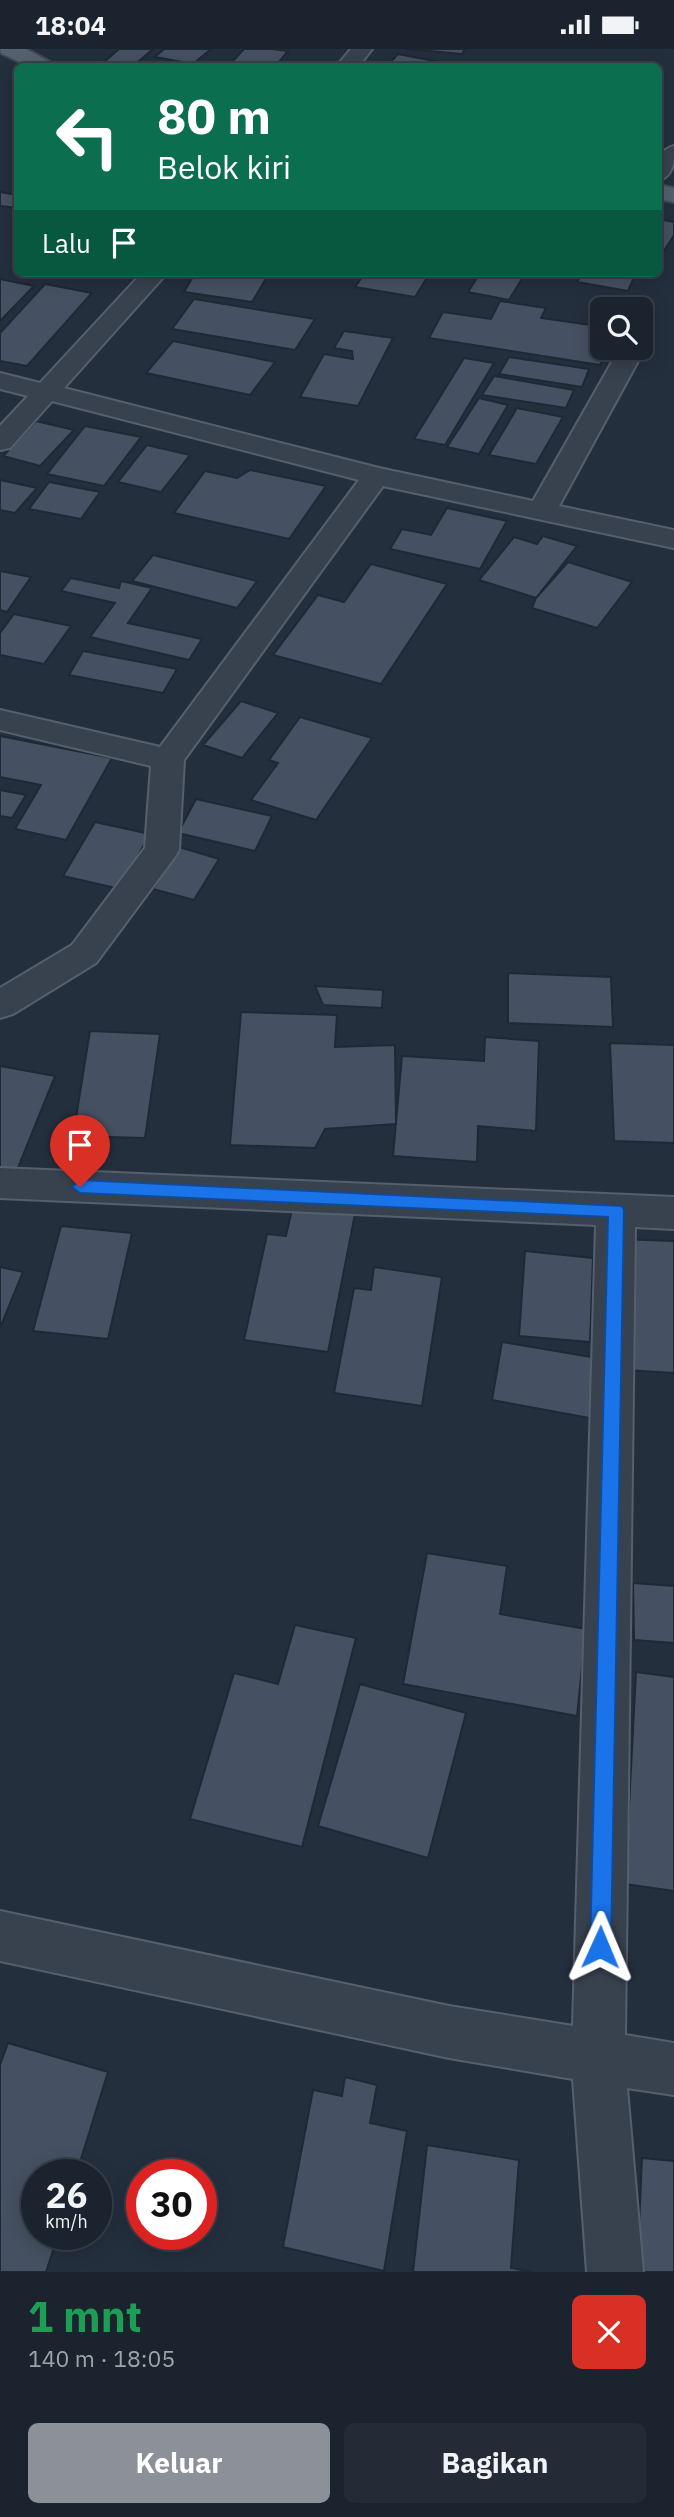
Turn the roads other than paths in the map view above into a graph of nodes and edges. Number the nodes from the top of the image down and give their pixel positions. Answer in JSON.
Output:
{"nodes":[{"id":1,"x":8,"y":49,"type":"edge"},
{"id":2,"x":362,"y":49,"type":"edge"},
{"id":3,"x":40,"y":63,"type":"edge"},
{"id":4,"x":350,"y":63,"type":"edge"},
{"id":5,"x":674,"y":153,"type":"edge"},
{"id":6,"x":662,"y":169,"type":"edge"},
{"id":7,"x":151,"y":277,"type":"edge"},
{"id":8,"x":626,"y":360,"type":"edge"},
{"id":9,"x":0,"y":381,"type":"edge"},
{"id":10,"x":46,"y":392,"type":"junction"},
{"id":11,"x":0,"y":442,"type":"edge"},
{"id":12,"x":376,"y":476,"type":"junction"},
{"id":13,"x":543,"y":509,"type":"junction"},
{"id":14,"x":674,"y":539,"type":"edge"},
{"id":15,"x":0,"y":720,"type":"edge"},
{"id":16,"x":168,"y":759,"type":"junction"},
{"id":17,"x":0,"y":1005,"type":"edge"},
{"id":18,"x":0,"y":1183,"type":"edge"},
{"id":19,"x":616,"y":1210,"type":"junction"},
{"id":20,"x":674,"y":1213,"type":"edge"},
{"id":21,"x":0,"y":1937,"type":"edge"},
{"id":22,"x":598,"y":2056,"type":"junction"},
{"id":23,"x":674,"y":2069,"type":"edge"},
{"id":24,"x":615,"y":2272,"type":"edge"}],
"edges":[{"from":1,"to":3,"type":"main road"},
{"from":2,"to":4,"type":"street"},
{"from":5,"to":6,"type":"street"},
{"from":7,"to":10,"type":"street"},
{"from":8,"to":13,"type":"street"},
{"from":9,"to":10,"type":"street"},
{"from":10,"to":11,"type":"street"},
{"from":10,"to":12,"type":"street"},
{"from":12,"to":13,"type":"street"},
{"from":12,"to":16,"type":"street"},
{"from":13,"to":14,"type":"street"},
{"from":15,"to":16,"type":"street"},
{"from":16,"to":17,"type":"street"},
{"from":18,"to":19,"type":"street"},
{"from":19,"to":20,"type":"street"},
{"from":19,"to":22,"type":"street"},
{"from":21,"to":22,"type":"street"},
{"from":22,"to":23,"type":"street"},
{"from":22,"to":24,"type":"street"}]}
